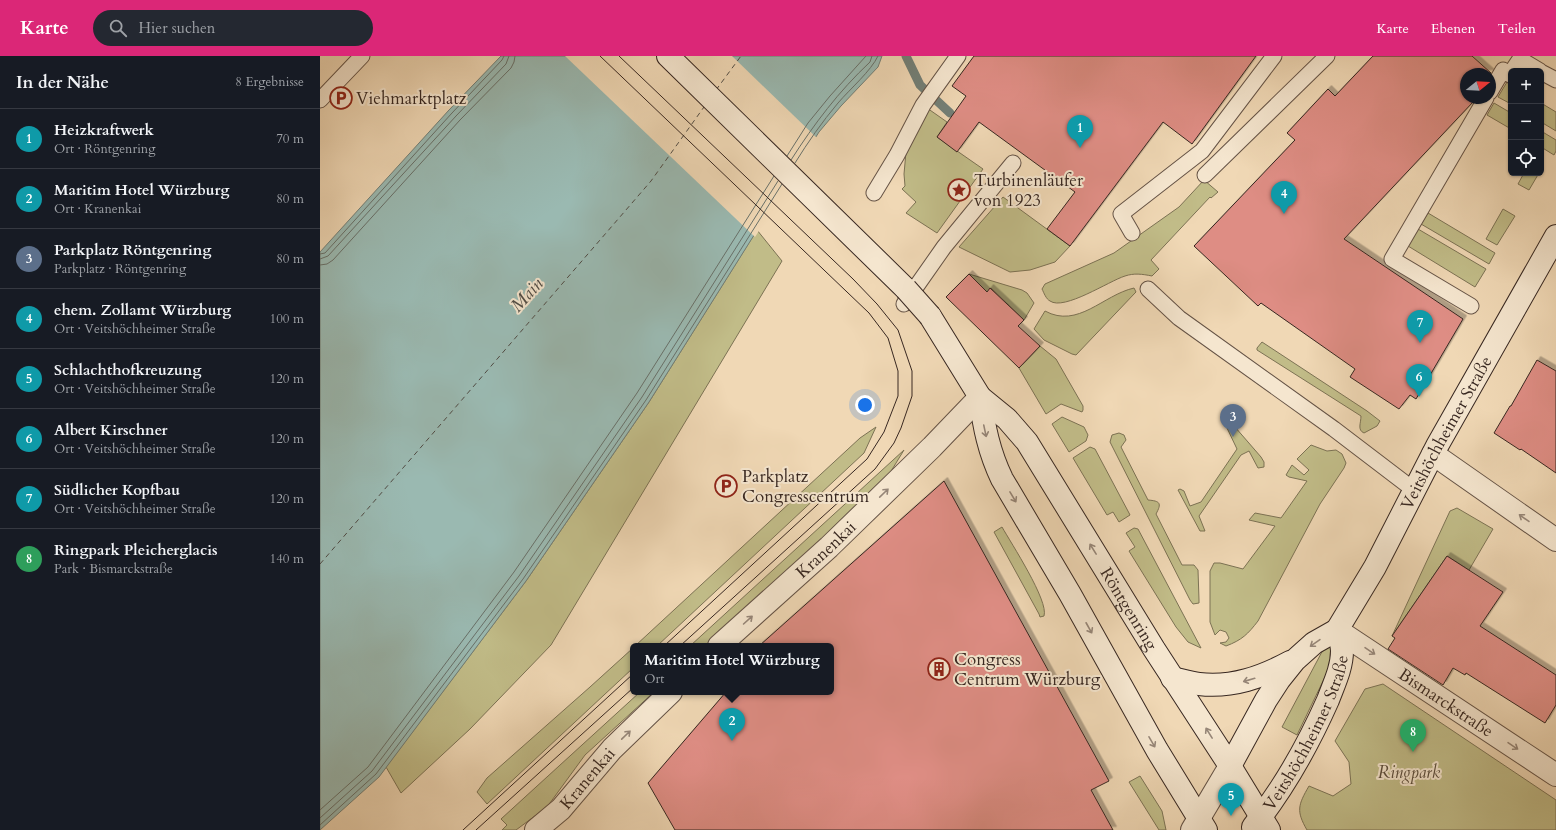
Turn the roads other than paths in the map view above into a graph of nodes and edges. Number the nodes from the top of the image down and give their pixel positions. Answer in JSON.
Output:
{"nodes":[{"id":1,"x":362,"y":56,"type":"edge"},
{"id":2,"x":668,"y":56,"type":"edge"},
{"id":3,"x":958,"y":56,"type":"edge"},
{"id":4,"x":1274,"y":56,"type":"edge"},
{"id":5,"x":1327,"y":56,"type":"edge"},
{"id":6,"x":1514,"y":68,"type":"edge"},
{"id":7,"x":1535,"y":68,"type":"edge"},
{"id":8,"x":1544,"y":73,"type":"edge"},
{"id":9,"x":1508,"y":74,"type":"edge"},
{"id":10,"x":1556,"y":80,"type":"edge"},
{"id":11,"x":1496,"y":82,"type":"edge"},
{"id":12,"x":320,"y":100,"type":"edge"},
{"id":13,"x":1482,"y":104,"type":"edge"},
{"id":14,"x":1013,"y":163,"type":"dead end"},
{"id":15,"x":1205,"y":175,"type":"dead end"},
{"id":16,"x":874,"y":193,"type":"dead end"},
{"id":17,"x":1132,"y":233,"type":"dead end"},
{"id":18,"x":1556,"y":236,"type":"edge"},
{"id":19,"x":1148,"y":289,"type":"dead end"},
{"id":20,"x":904,"y":304,"type":"dead end"},
{"id":21,"x":1471,"y":306,"type":"dead end"},
{"id":22,"x":980,"y":397,"type":"junction"},
{"id":23,"x":1433,"y":454,"type":"junction"},
{"id":24,"x":1414,"y":490,"type":"junction"},
{"id":25,"x":1556,"y":540,"type":"edge"},
{"id":26,"x":1338,"y":630,"type":"junction"},
{"id":27,"x":722,"y":643,"type":"edge"},
{"id":28,"x":1295,"y":660,"type":"junction"},
{"id":29,"x":1172,"y":678,"type":"junction"},
{"id":30,"x":668,"y":695,"type":"edge"},
{"id":31,"x":1230,"y":766,"type":"junction"},
{"id":32,"x":1556,"y":775,"type":"edge"},
{"id":33,"x":1199,"y":826,"type":"edge"},
{"id":34,"x":1260,"y":826,"type":"edge"},
{"id":35,"x":536,"y":830,"type":"edge"}],
"edges":[{"from":1,"to":12,"type":"lane"},
{"from":2,"to":22,"type":"main road","name":"Röntgenring","bridge":true},
{"from":3,"to":16,"type":"lane"},
{"from":4,"to":17,"type":"lane"},
{"from":5,"to":15,"type":"lane"},
{"from":6,"to":7,"type":"lane"},
{"from":8,"to":10,"type":"lane"},
{"from":9,"to":11,"type":"lane"},
{"from":13,"to":21,"type":"lane"},
{"from":14,"to":20,"type":"lane"},
{"from":18,"to":23,"type":"main road","name":"Veitshöchheimer Straße"},
{"from":19,"to":24,"type":"lane"},
{"from":27,"to":22,"type":"main road","name":"Kranenkai","one_way":true},
{"from":29,"to":22,"type":"main road","name":"Röntgenring","one_way":true},
{"from":22,"to":33,"type":"main road","name":"Röntgenring","one_way":true},
{"from":23,"to":24,"type":"main road","name":"Veitshöchheimer Straße"},
{"from":25,"to":23,"type":"main road","one_way":true},
{"from":24,"to":26,"type":"main road","name":"Veitshöchheimer Straße"},
{"from":26,"to":28,"type":"main road","name":"Veitshöchheimer Straße","one_way":true},
{"from":26,"to":32,"type":"main road","name":"Bismarckstraße","one_way":true},
{"from":26,"to":34,"type":"main road","name":"Veitshöchheimer Straße"},
{"from":28,"to":29,"type":"main road","one_way":true},
{"from":28,"to":31,"type":"main road","name":"Veitshöchheimer Straße"},
{"from":31,"to":29,"type":"main road","name":"Röntgenring","one_way":true},
{"from":35,"to":30,"type":"main road","name":"Kranenkai","one_way":true},
{"from":31,"to":33,"type":"main road","name":"Veitshöchheimer Straße"},
{"from":31,"to":34,"type":"main road","name":"Röntgenring"}]}
